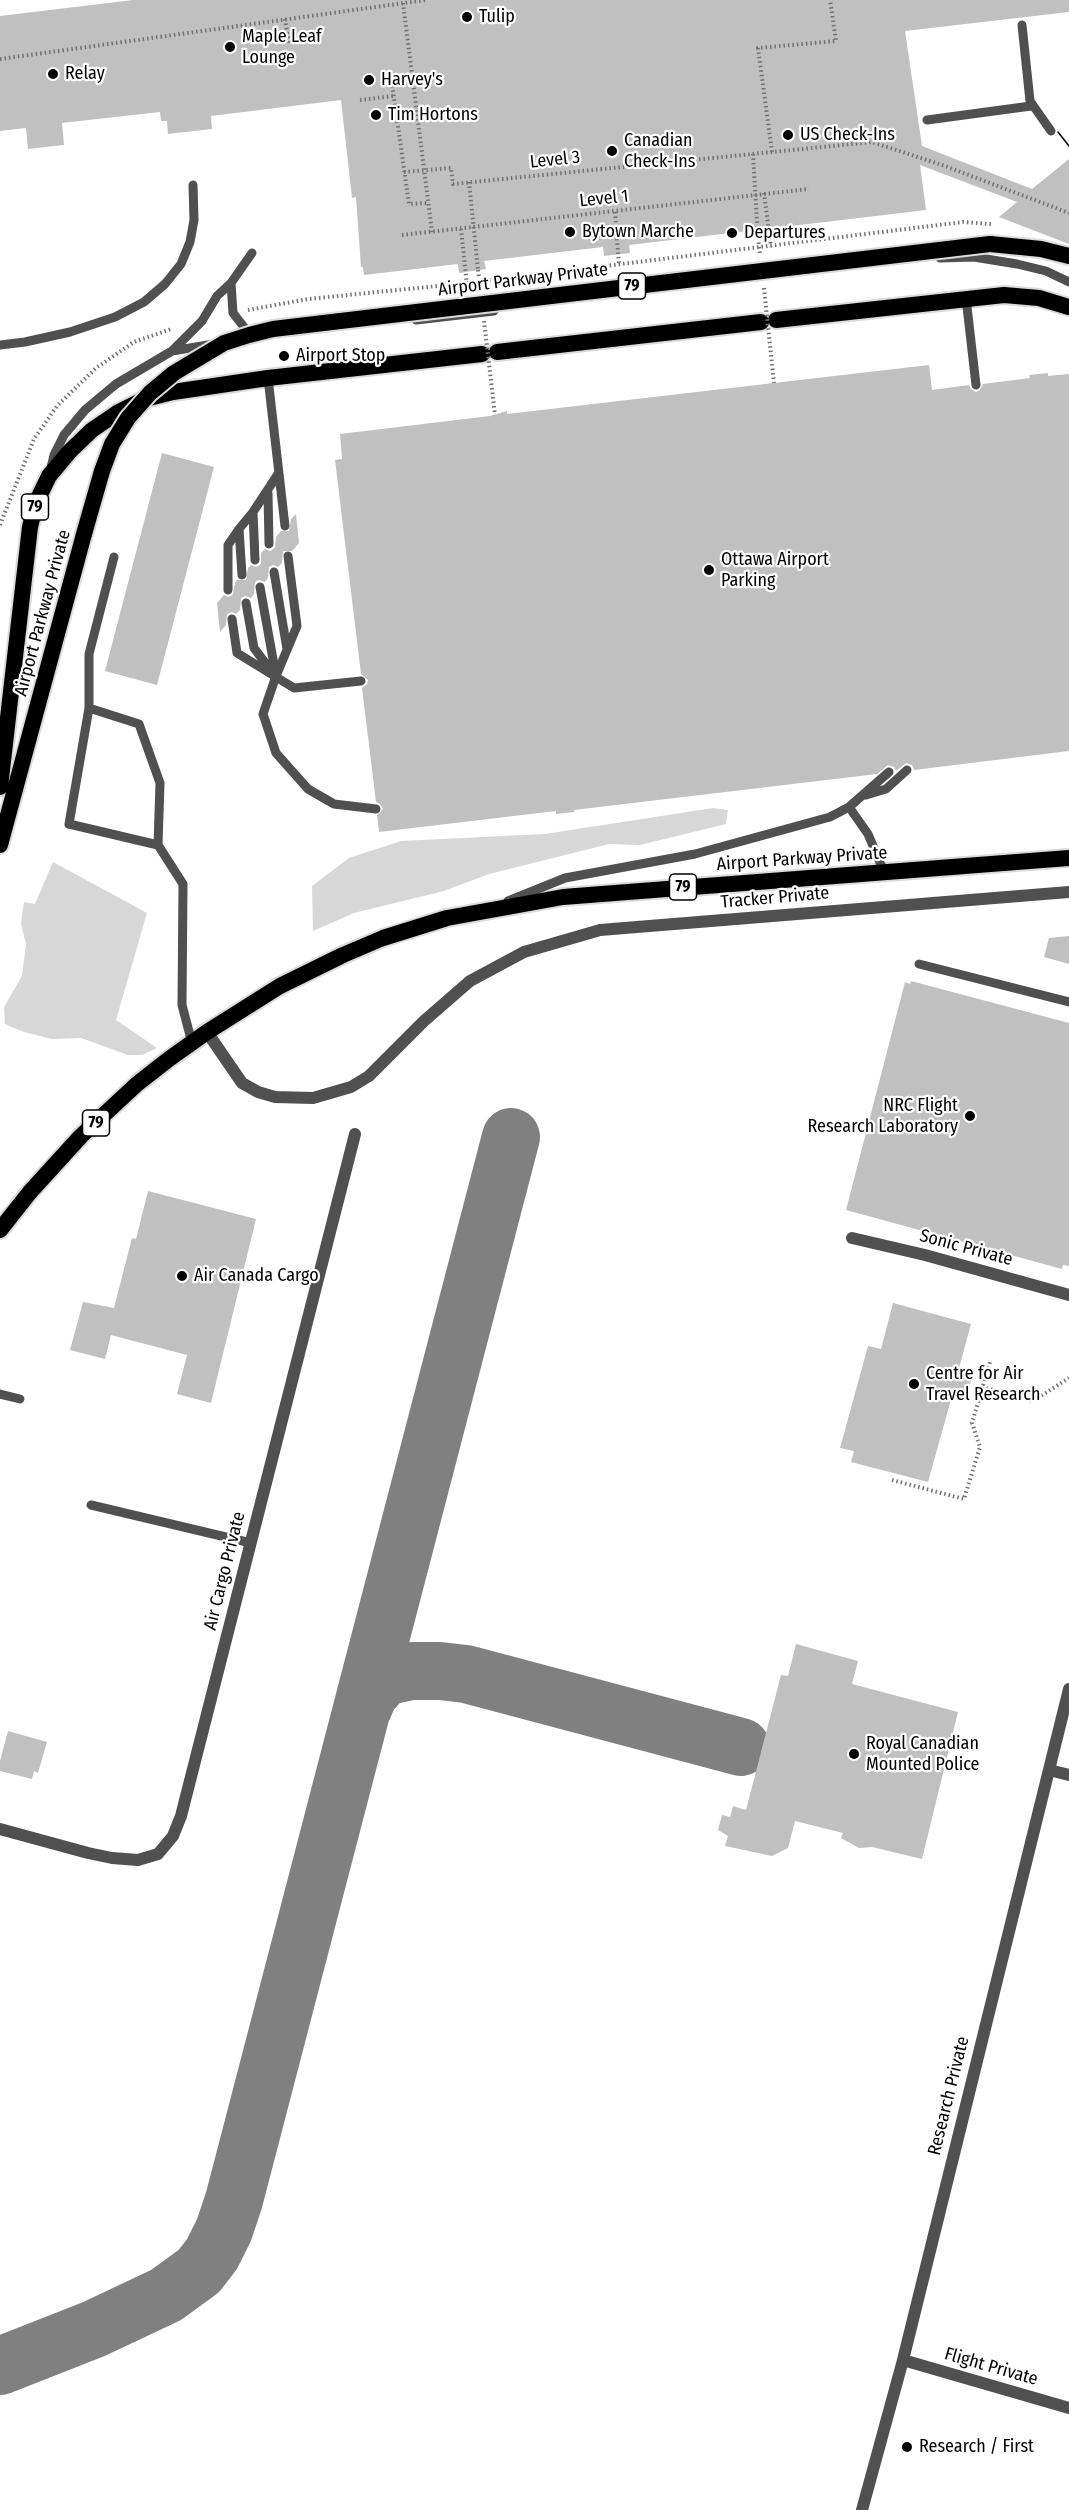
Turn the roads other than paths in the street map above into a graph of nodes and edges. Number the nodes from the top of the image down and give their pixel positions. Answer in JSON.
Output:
{"nodes":[{"id":1,"x":1022,"y":25,"type":"dead end"},
{"id":2,"x":1032,"y":106,"type":"junction"},
{"id":3,"x":927,"y":120,"type":"dead end"},
{"id":4,"x":1051,"y":132,"type":"dead end"},
{"id":5,"x":193,"y":185,"type":"dead end"},
{"id":6,"x":252,"y":253,"type":"dead end"},
{"id":7,"x":1069,"y":256,"type":"edge"},
{"id":8,"x":1069,"y":282,"type":"edge"},
{"id":9,"x":231,"y":283,"type":"junction"},
{"id":10,"x":966,"y":298,"type":"junction"},
{"id":11,"x":1069,"y":307,"type":"edge"},
{"id":12,"x":252,"y":338,"type":"junction"},
{"id":13,"x":0,"y":345,"type":"edge"},
{"id":14,"x":172,"y":351,"type":"junction"},
{"id":15,"x":268,"y":378,"type":"junction"},
{"id":16,"x":975,"y":385,"type":"dead end"},
{"id":17,"x":278,"y":474,"type":"junction"},
{"id":18,"x":49,"y":476,"type":"junction"},
{"id":19,"x":268,"y":493,"type":"junction"},
{"id":20,"x":254,"y":512,"type":"junction"},
{"id":21,"x":285,"y":526,"type":"dead end"},
{"id":22,"x":239,"y":529,"type":"junction"},
{"id":23,"x":270,"y":544,"type":"dead end"},
{"id":24,"x":288,"y":556,"type":"dead end"},
{"id":25,"x":114,"y":557,"type":"dead end"},
{"id":26,"x":255,"y":560,"type":"dead end"},
{"id":27,"x":274,"y":572,"type":"dead end"},
{"id":28,"x":242,"y":575,"type":"dead end"},
{"id":29,"x":260,"y":587,"type":"dead end"},
{"id":30,"x":228,"y":590,"type":"dead end"},
{"id":31,"x":246,"y":603,"type":"dead end"},
{"id":32,"x":232,"y":619,"type":"dead end"},
{"id":33,"x":287,"y":649,"type":"junction"},
{"id":34,"x":276,"y":676,"type":"junction"},
{"id":35,"x":361,"y":681,"type":"dead end"},
{"id":36,"x":89,"y":708,"type":"junction"},
{"id":37,"x":907,"y":770,"type":"dead end"},
{"id":38,"x":889,"y":772,"type":"dead end"},
{"id":39,"x":0,"y":787,"type":"edge"},
{"id":40,"x":863,"y":796,"type":"junction"},
{"id":41,"x":849,"y":807,"type":"junction"},
{"id":42,"x":376,"y":809,"type":"dead end"},
{"id":43,"x":0,"y":845,"type":"edge"},
{"id":44,"x":158,"y":845,"type":"junction"},
{"id":45,"x":1069,"y":858,"type":"edge"},
{"id":46,"x":884,"y":872,"type":"junction"},
{"id":47,"x":1069,"y":892,"type":"edge"},
{"id":48,"x":483,"y":910,"type":"junction"},
{"id":49,"x":919,"y":964,"type":"dead end"},
{"id":50,"x":1069,"y":1002,"type":"edge"},
{"id":51,"x":207,"y":1032,"type":"junction"},
{"id":52,"x":192,"y":1043,"type":"junction"},
{"id":53,"x":355,"y":1134,"type":"dead end"},
{"id":54,"x":1,"y":1228,"type":"edge"},
{"id":55,"x":852,"y":1238,"type":"dead end"},
{"id":56,"x":1069,"y":1295,"type":"edge"},
{"id":57,"x":0,"y":1394,"type":"edge"},
{"id":58,"x":20,"y":1399,"type":"dead end"},
{"id":59,"x":92,"y":1505,"type":"dead end"},
{"id":60,"x":251,"y":1543,"type":"junction"},
{"id":61,"x":1069,"y":1689,"type":"edge"},
{"id":62,"x":1049,"y":1770,"type":"junction"},
{"id":63,"x":1069,"y":1775,"type":"edge"},
{"id":64,"x":0,"y":1829,"type":"edge"},
{"id":65,"x":903,"y":2360,"type":"junction"},
{"id":66,"x":1069,"y":2408,"type":"edge"},
{"id":67,"x":862,"y":2510,"type":"edge"}],
"edges":[{"from":1,"to":2,"type":"lane"},
{"from":2,"to":3,"type":"lane"},
{"from":2,"to":4,"type":"lane"},
{"from":5,"to":13,"type":"lane"},
{"from":6,"to":9,"type":"lane"},
{"from":7,"to":43,"type":"highway","name":"Airport Parkway Private","number":"79","bridge":true},
{"from":8,"to":12,"type":"lane"},
{"from":9,"to":12,"type":"lane"},
{"from":9,"to":14,"type":"lane"},
{"from":10,"to":11,"type":"highway","name":"Airport Parkway Private","number":"79"},
{"from":10,"to":15,"type":"highway","name":"Airport Parkway Private","number":"79"},
{"from":10,"to":16,"type":"lane"},
{"from":12,"to":14,"type":"lane"},
{"from":14,"to":18,"type":"lane"},
{"from":15,"to":17,"type":"lane"},
{"from":15,"to":18,"type":"highway","name":"Airport Parkway Private","number":"79"},
{"from":17,"to":19,"type":"lane"},
{"from":17,"to":21,"type":"lane"},
{"from":18,"to":39,"type":"highway","name":"Airport Parkway Private","number":"79"},
{"from":19,"to":20,"type":"lane"},
{"from":19,"to":23,"type":"lane"},
{"from":20,"to":22,"type":"lane"},
{"from":20,"to":26,"type":"lane"},
{"from":22,"to":28,"type":"lane"},
{"from":22,"to":30,"type":"lane"},
{"from":24,"to":33,"type":"lane"},
{"from":25,"to":36,"type":"lane"},
{"from":27,"to":33,"type":"lane"},
{"from":29,"to":34,"type":"lane"},
{"from":31,"to":34,"type":"lane"},
{"from":32,"to":34,"type":"lane"},
{"from":33,"to":34,"type":"lane"},
{"from":34,"to":35,"type":"lane"},
{"from":34,"to":42,"type":"lane"},
{"from":36,"to":44,"type":"lane"},
{"from":36,"to":44,"type":"lane"},
{"from":37,"to":40,"type":"lane"},
{"from":38,"to":40,"type":"lane"},
{"from":40,"to":41,"type":"lane"},
{"from":41,"to":46,"type":"lane"},
{"from":41,"to":48,"type":"lane"},
{"from":44,"to":52,"type":"lane"},
{"from":45,"to":46,"type":"highway","name":"Airport Parkway Private","number":"79"},
{"from":46,"to":48,"type":"highway","name":"Airport Parkway Private","number":"79"},
{"from":47,"to":51,"type":"street","name":"Tracker Private"},
{"from":48,"to":51,"type":"highway","name":"Airport Parkway Private","number":"79"},
{"from":49,"to":50,"type":"lane"},
{"from":51,"to":52,"type":"highway","name":"Airport Parkway Private","number":"79"},
{"from":52,"to":54,"type":"highway","name":"Airport Parkway Private","number":"79"},
{"from":53,"to":60,"type":"street","name":"Air Cargo Private"},
{"from":55,"to":56,"type":"street","name":"Sonic Private"},
{"from":57,"to":58,"type":"lane"},
{"from":59,"to":60,"type":"lane"},
{"from":60,"to":64,"type":"street","name":"Air Cargo Private"},
{"from":61,"to":62,"type":"street","name":"Research Private"},
{"from":62,"to":63,"type":"street"},
{"from":62,"to":65,"type":"street","name":"Research Private"},
{"from":65,"to":66,"type":"street","name":"Flight Private"},
{"from":65,"to":67,"type":"street","name":"Research Private"}]}
